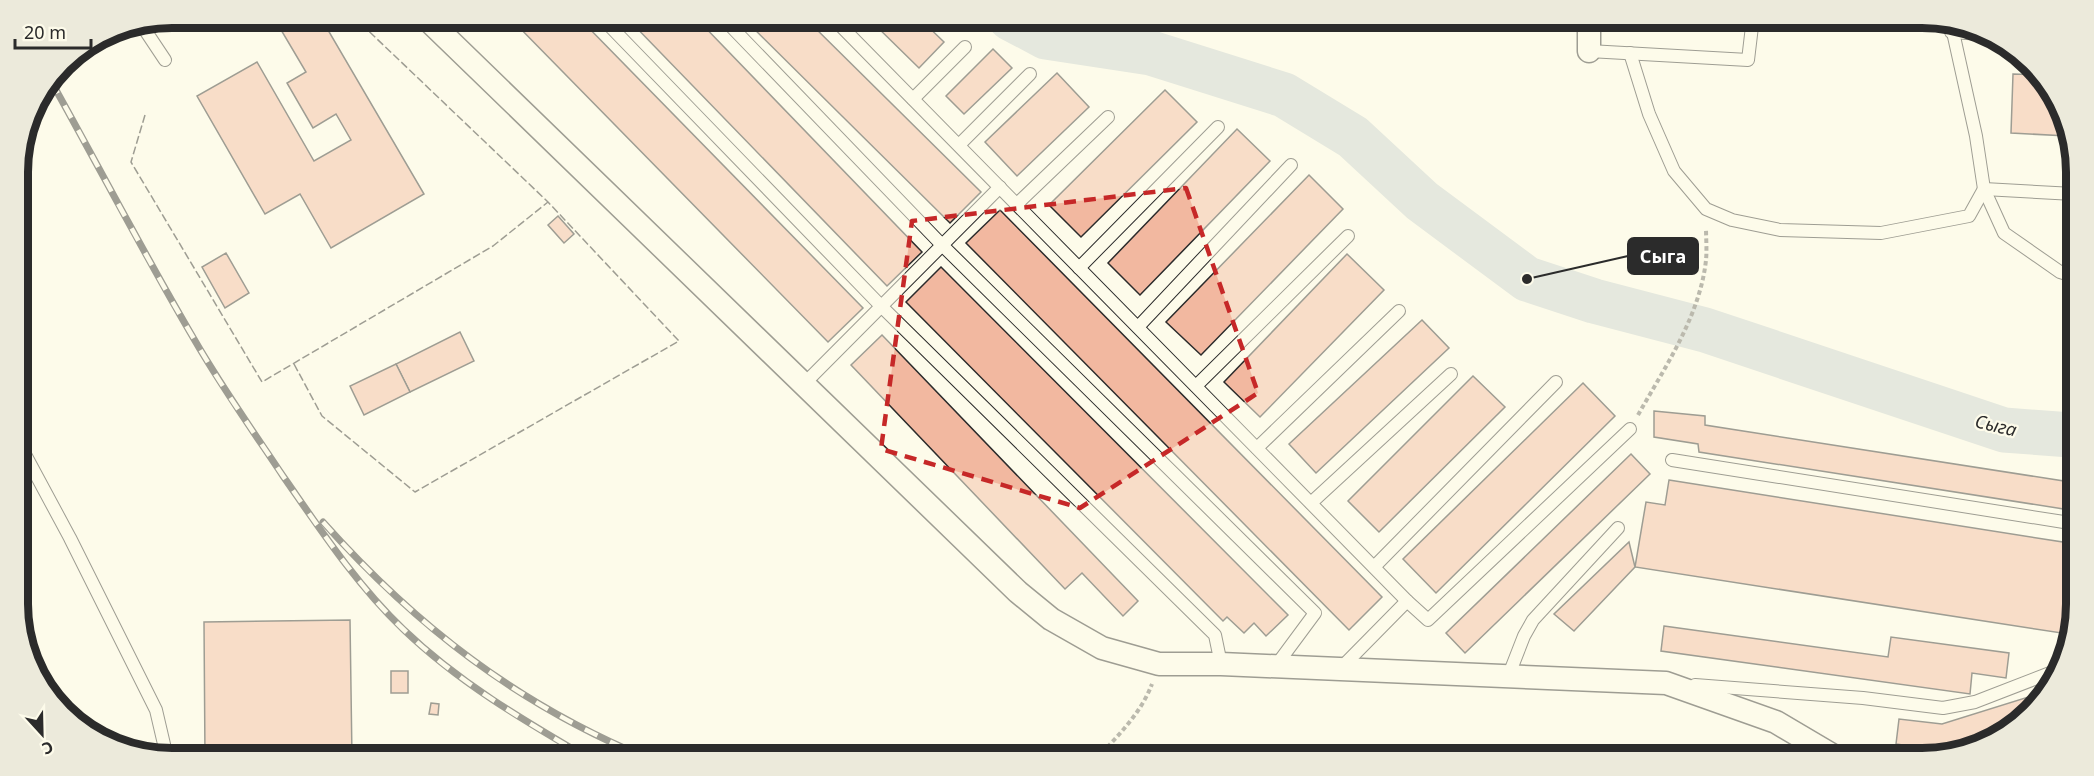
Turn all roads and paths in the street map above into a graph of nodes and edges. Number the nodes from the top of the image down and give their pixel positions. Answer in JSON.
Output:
{"nodes":[{"id":1,"x":436,"y":28,"type":"edge"},
{"id":2,"x":612,"y":28,"type":"edge"},
{"id":3,"x":733,"y":28,"type":"edge"},
{"id":4,"x":844,"y":28,"type":"edge"},
{"id":5,"x":1589,"y":28,"type":"edge"},
{"id":6,"x":1752,"y":28,"type":"edge"},
{"id":7,"x":146,"y":31,"type":"edge"},
{"id":8,"x":1952,"y":32,"type":"edge"},
{"id":9,"x":965,"y":47,"type":"dead end"},
{"id":10,"x":1589,"y":51,"type":"joint"},
{"id":11,"x":1630,"y":53,"type":"junction"},
{"id":12,"x":165,"y":60,"type":"dead end"},
{"id":13,"x":1030,"y":74,"type":"dead end"},
{"id":14,"x":913,"y":99,"type":"junction"},
{"id":15,"x":1108,"y":117,"type":"dead end"},
{"id":16,"x":1218,"y":127,"type":"dead end"},
{"id":17,"x":959,"y":145,"type":"junction"},
{"id":18,"x":1291,"y":165,"type":"dead end"},
{"id":19,"x":1000,"y":187,"type":"junction"},
{"id":20,"x":1984,"y":189,"type":"junction"},
{"id":21,"x":2066,"y":194,"type":"edge"},
{"id":22,"x":1017,"y":204,"type":"junction"},
{"id":23,"x":1706,"y":209,"type":"junction"},
{"id":24,"x":1348,"y":236,"type":"dead end"},
{"id":25,"x":942,"y":245,"type":"junction"},
{"id":26,"x":1079,"y":268,"type":"junction"},
{"id":27,"x":2066,"y":274,"type":"edge"},
{"id":28,"x":881,"y":306,"type":"junction"},
{"id":29,"x":1399,"y":311,"type":"dead end"},
{"id":30,"x":1137,"y":327,"type":"junction"},
{"id":31,"x":1451,"y":374,"type":"dead end"},
{"id":32,"x":1556,"y":382,"type":"dead end"},
{"id":33,"x":804,"y":384,"type":"junction"},
{"id":34,"x":1196,"y":387,"type":"junction"},
{"id":35,"x":1630,"y":429,"type":"joint"},
{"id":36,"x":1257,"y":448,"type":"junction"},
{"id":37,"x":1672,"y":460,"type":"dead end"},
{"id":38,"x":28,"y":461,"type":"edge"},
{"id":39,"x":1311,"y":503,"type":"junction"},
{"id":40,"x":2066,"y":522,"type":"edge"},
{"id":41,"x":1618,"y":528,"type":"dead end"},
{"id":42,"x":1374,"y":567,"type":"junction"},
{"id":43,"x":1407,"y":601,"type":"junction"},
{"id":44,"x":1159,"y":664,"type":"junction"},
{"id":45,"x":1221,"y":664,"type":"junction"},
{"id":46,"x":1275,"y":667,"type":"junction"},
{"id":47,"x":1339,"y":669,"type":"junction"},
{"id":48,"x":2047,"y":674,"type":"edge"},
{"id":49,"x":1508,"y":677,"type":"junction"},
{"id":50,"x":1666,"y":683,"type":"junction"},
{"id":51,"x":165,"y":747,"type":"edge"},
{"id":52,"x":1107,"y":747,"type":"edge"},
{"id":53,"x":1818,"y":747,"type":"edge"}],
"edges":[{"from":1,"to":33,"type":"street"},
{"from":2,"to":28,"type":"lane"},
{"from":3,"to":25,"type":"lane"},
{"from":4,"to":14,"type":"lane"},
{"from":5,"to":10,"type":"street"},
{"from":6,"to":11,"type":"lane"},
{"from":7,"to":12,"type":"lane"},
{"from":8,"to":20,"type":"lane"},
{"from":9,"to":14,"type":"lane"},
{"from":10,"to":11,"type":"lane"},
{"from":11,"to":23,"type":"lane"},
{"from":13,"to":17,"type":"lane"},
{"from":14,"to":17,"type":"lane"},
{"from":15,"to":22,"type":"lane"},
{"from":16,"to":26,"type":"lane"},
{"from":17,"to":19,"type":"lane"},
{"from":18,"to":30,"type":"lane"},
{"from":19,"to":22,"type":"lane"},
{"from":19,"to":25,"type":"lane"},
{"from":20,"to":21,"type":"lane"},
{"from":20,"to":23,"type":"lane"},
{"from":20,"to":27,"type":"lane"},
{"from":22,"to":26,"type":"lane"},
{"from":23,"to":35,"type":"path"},
{"from":24,"to":34,"type":"lane"},
{"from":25,"to":28,"type":"lane"},
{"from":25,"to":46,"type":"lane"},
{"from":26,"to":30,"type":"lane"},
{"from":28,"to":33,"type":"lane"},
{"from":28,"to":45,"type":"lane"},
{"from":29,"to":36,"type":"lane"},
{"from":30,"to":34,"type":"lane"},
{"from":31,"to":39,"type":"lane"},
{"from":32,"to":42,"type":"lane"},
{"from":33,"to":44,"type":"street"},
{"from":34,"to":36,"type":"lane"},
{"from":35,"to":43,"type":"lane"},
{"from":36,"to":39,"type":"lane"},
{"from":37,"to":40,"type":"lane"},
{"from":38,"to":51,"type":"lane"},
{"from":39,"to":42,"type":"lane"},
{"from":41,"to":49,"type":"lane"},
{"from":42,"to":43,"type":"lane"},
{"from":43,"to":47,"type":"lane"},
{"from":44,"to":45,"type":"street"},
{"from":44,"to":52,"type":"path"},
{"from":45,"to":46,"type":"street"},
{"from":46,"to":47,"type":"street"},
{"from":47,"to":49,"type":"street"},
{"from":48,"to":50,"type":"lane"},
{"from":49,"to":50,"type":"street"},
{"from":50,"to":53,"type":"street"}]}
